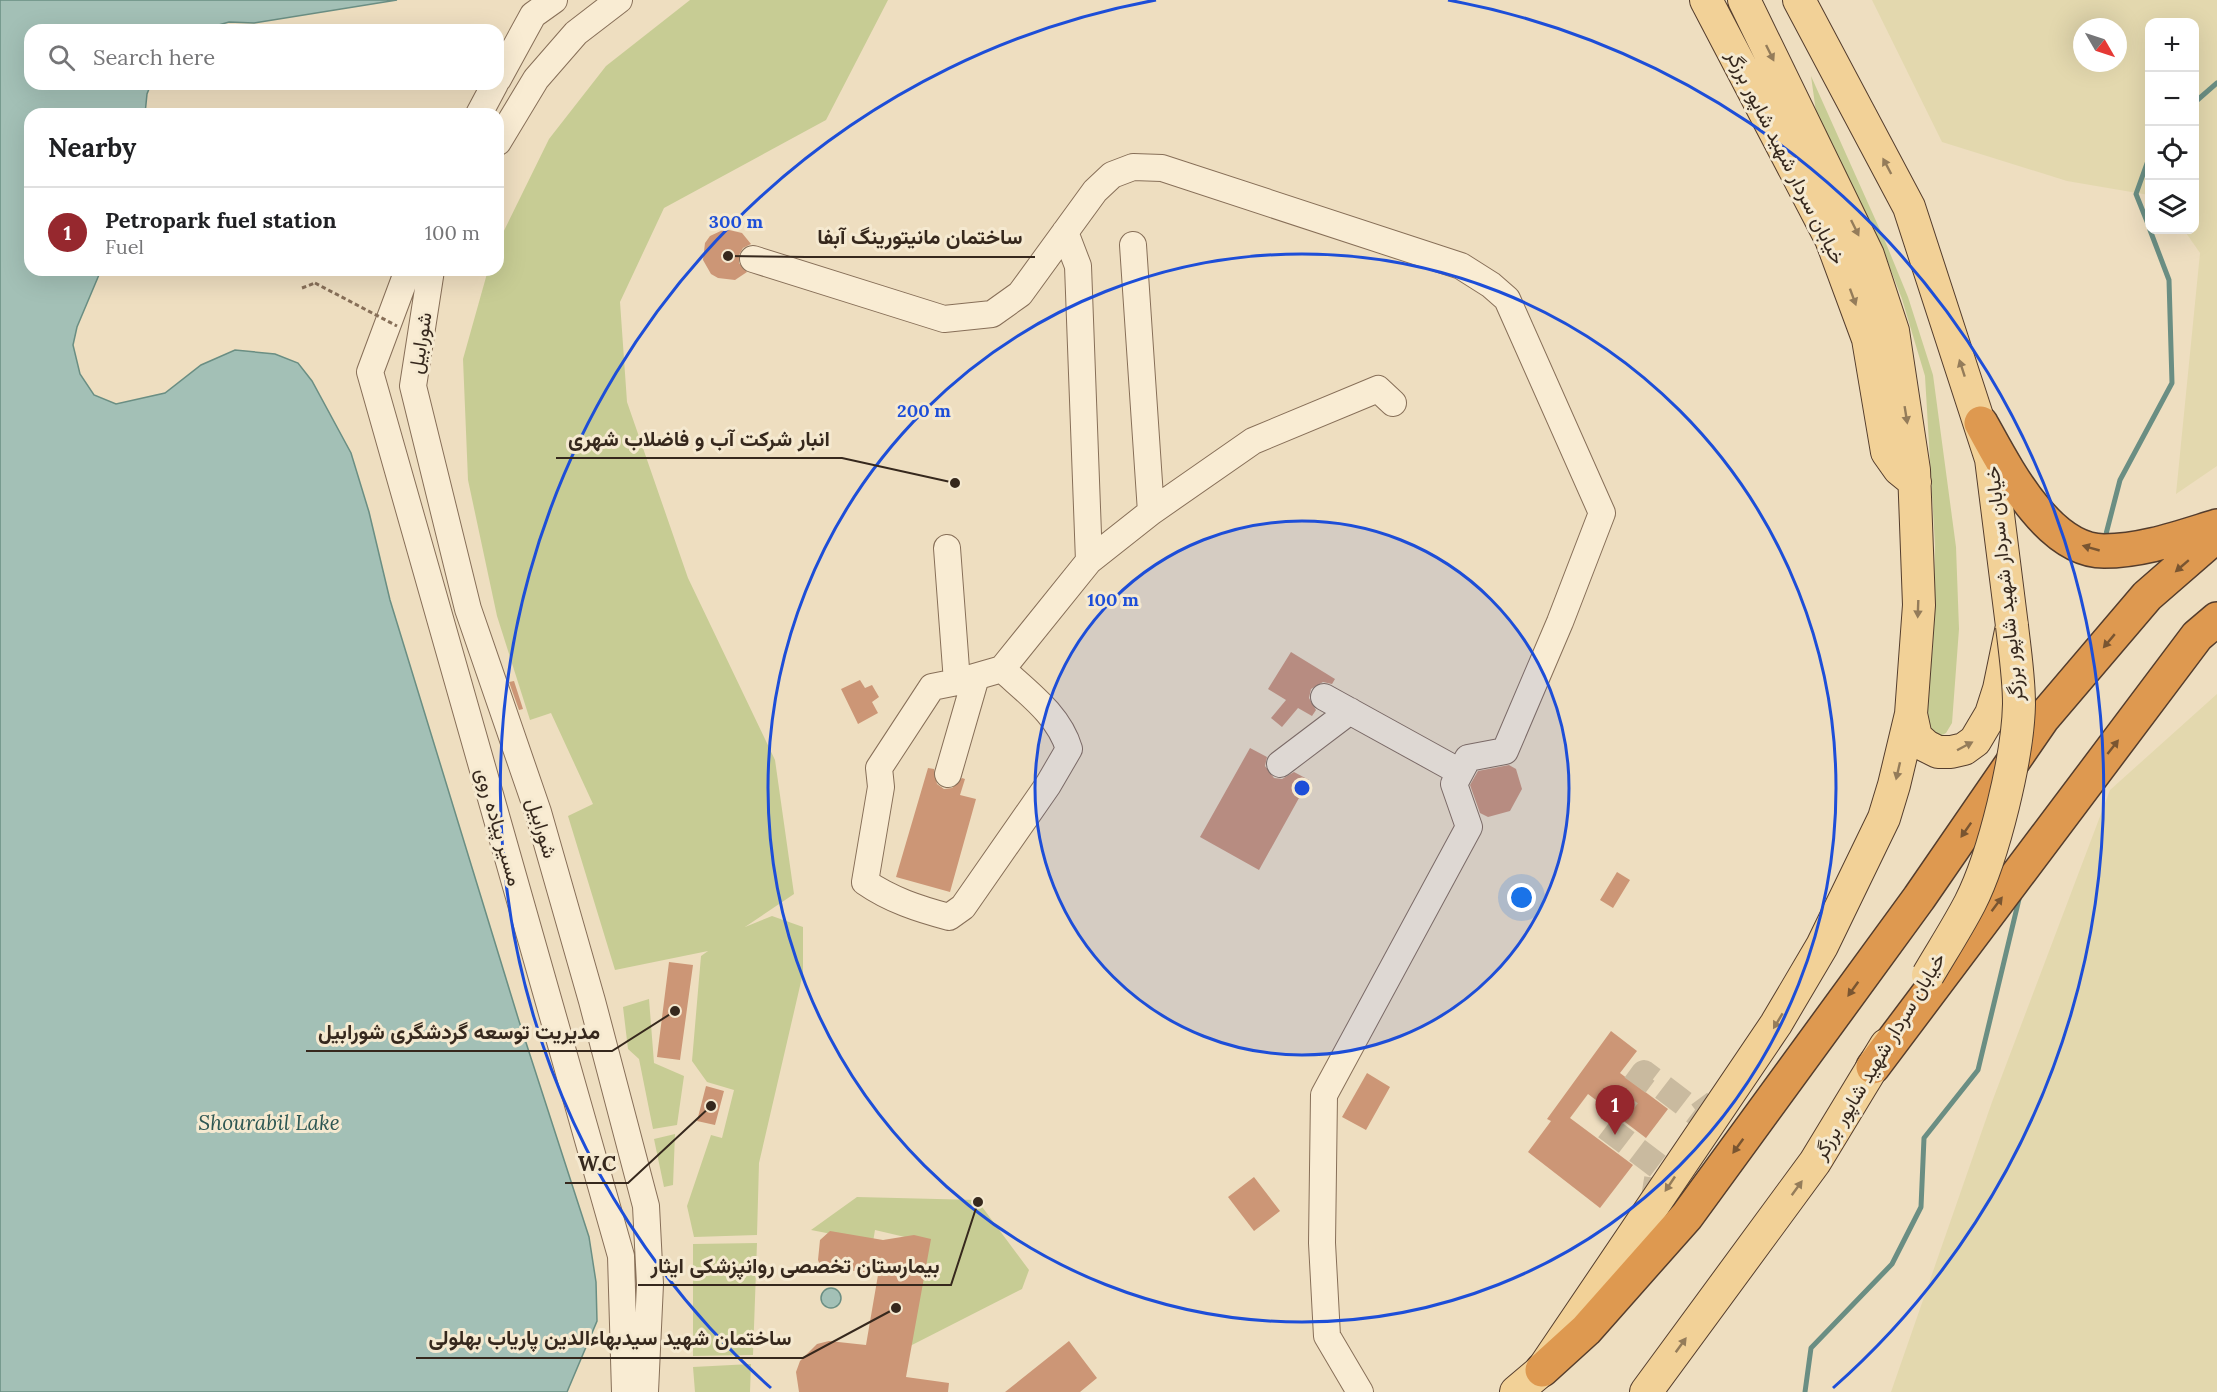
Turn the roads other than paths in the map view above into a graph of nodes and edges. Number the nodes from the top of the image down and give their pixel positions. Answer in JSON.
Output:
{"nodes":[{"id":1,"x":554,"y":0,"type":"edge"},
{"id":2,"x":619,"y":0,"type":"edge"},
{"id":3,"x":1706,"y":0,"type":"edge"},
{"id":4,"x":1744,"y":0,"type":"edge"},
{"id":5,"x":1799,"y":0,"type":"edge"},
{"id":6,"x":504,"y":68,"type":"edge"},
{"id":7,"x":492,"y":90,"type":"edge"},
{"id":8,"x":482,"y":108,"type":"edge"},
{"id":9,"x":504,"y":132,"type":"edge"},
{"id":10,"x":1065,"y":232,"type":"junction"},
{"id":11,"x":1133,"y":245,"type":"dead end"},
{"id":12,"x":753,"y":259,"type":"dead end"},
{"id":13,"x":406,"y":276,"type":"edge"},
{"id":14,"x":430,"y":276,"type":"edge"},
{"id":15,"x":1393,"y":403,"type":"dead end"},
{"id":16,"x":1981,"y":423,"type":"junction"},
{"id":17,"x":1915,"y":482,"type":"junction"},
{"id":18,"x":1151,"y":512,"type":"junction"},
{"id":19,"x":2217,"y":526,"type":"edge"},
{"id":20,"x":2217,"y":535,"type":"edge"},
{"id":21,"x":947,"y":548,"type":"dead end"},
{"id":22,"x":1089,"y":561,"type":"junction"},
{"id":23,"x":2217,"y":619,"type":"edge"},
{"id":24,"x":2012,"y":626,"type":"junction"},
{"id":25,"x":1002,"y":669,"type":"junction"},
{"id":26,"x":967,"y":679,"type":"junction"},
{"id":27,"x":1324,"y":697,"type":"dead end"},
{"id":28,"x":1350,"y":711,"type":"junction"},
{"id":29,"x":1911,"y":714,"type":"junction"},
{"id":30,"x":1280,"y":764,"type":"dead end"},
{"id":31,"x":1460,"y":772,"type":"junction"},
{"id":32,"x":948,"y":774,"type":"dead end"},
{"id":33,"x":1873,"y":1067,"type":"junction"},
{"id":34,"x":1542,"y":1370,"type":"junction"},
{"id":35,"x":625,"y":1392,"type":"edge"},
{"id":36,"x":645,"y":1392,"type":"edge"},
{"id":37,"x":1360,"y":1392,"type":"edge"},
{"id":38,"x":1516,"y":1392,"type":"edge"},
{"id":39,"x":1646,"y":1392,"type":"edge"}],
"edges":[{"from":1,"to":6,"type":"street"},
{"from":2,"to":9,"type":"street"},
{"from":3,"to":17,"type":"main road","name":"خیابان سردار شهید شاپور برزگر","one_way":true},
{"from":4,"to":17,"type":"main road","name":"خیابان سردار شهید شاپور برزگر","one_way":true},
{"from":16,"to":5,"type":"main road","name":"خیابان سردار شهید شاپور برزگر","one_way":true},
{"from":7,"to":8,"type":"street"},
{"from":10,"to":12,"type":"street"},
{"from":10,"to":22,"type":"street"},
{"from":10,"to":31,"type":"street"},
{"from":11,"to":18,"type":"street"},
{"from":13,"to":35,"type":"street","name":"مسیر پیاده روی"},
{"from":14,"to":36,"type":"street","name":"شورابیل"},
{"from":15,"to":18,"type":"street"},
{"from":19,"to":16,"type":"highway","one_way":true},
{"from":16,"to":24,"type":"main road","name":"خیابان سردار شهید شاپور برزگر"},
{"from":17,"to":29,"type":"main road","name":"خیابان سردار شهید شاپور برزگر","one_way":true},
{"from":18,"to":22,"type":"street"},
{"from":20,"to":34,"type":"highway","one_way":true},
{"from":21,"to":26,"type":"street"},
{"from":22,"to":25,"type":"street"},
{"from":33,"to":23,"type":"highway","one_way":true},
{"from":29,"to":24,"type":"main road","one_way":true},
{"from":24,"to":33,"type":"main road","name":"خیابان سردار شهید شاپور برزگر","bridge":true},
{"from":25,"to":26,"type":"street"},
{"from":25,"to":26,"type":"street"},
{"from":26,"to":32,"type":"street"},
{"from":27,"to":28,"type":"street"},
{"from":28,"to":30,"type":"street"},
{"from":28,"to":31,"type":"street"},
{"from":29,"to":34,"type":"main road","name":"خیابان سردار شهید شاپور برزگر","one_way":true},
{"from":31,"to":37,"type":"street"},
{"from":39,"to":33,"type":"main road","name":"خیابان سردار شهید شاپور برزگر","one_way":true},
{"from":34,"to":38,"type":"main road","name":"خیابان سردار شهید شاپور برزگر"}]}
